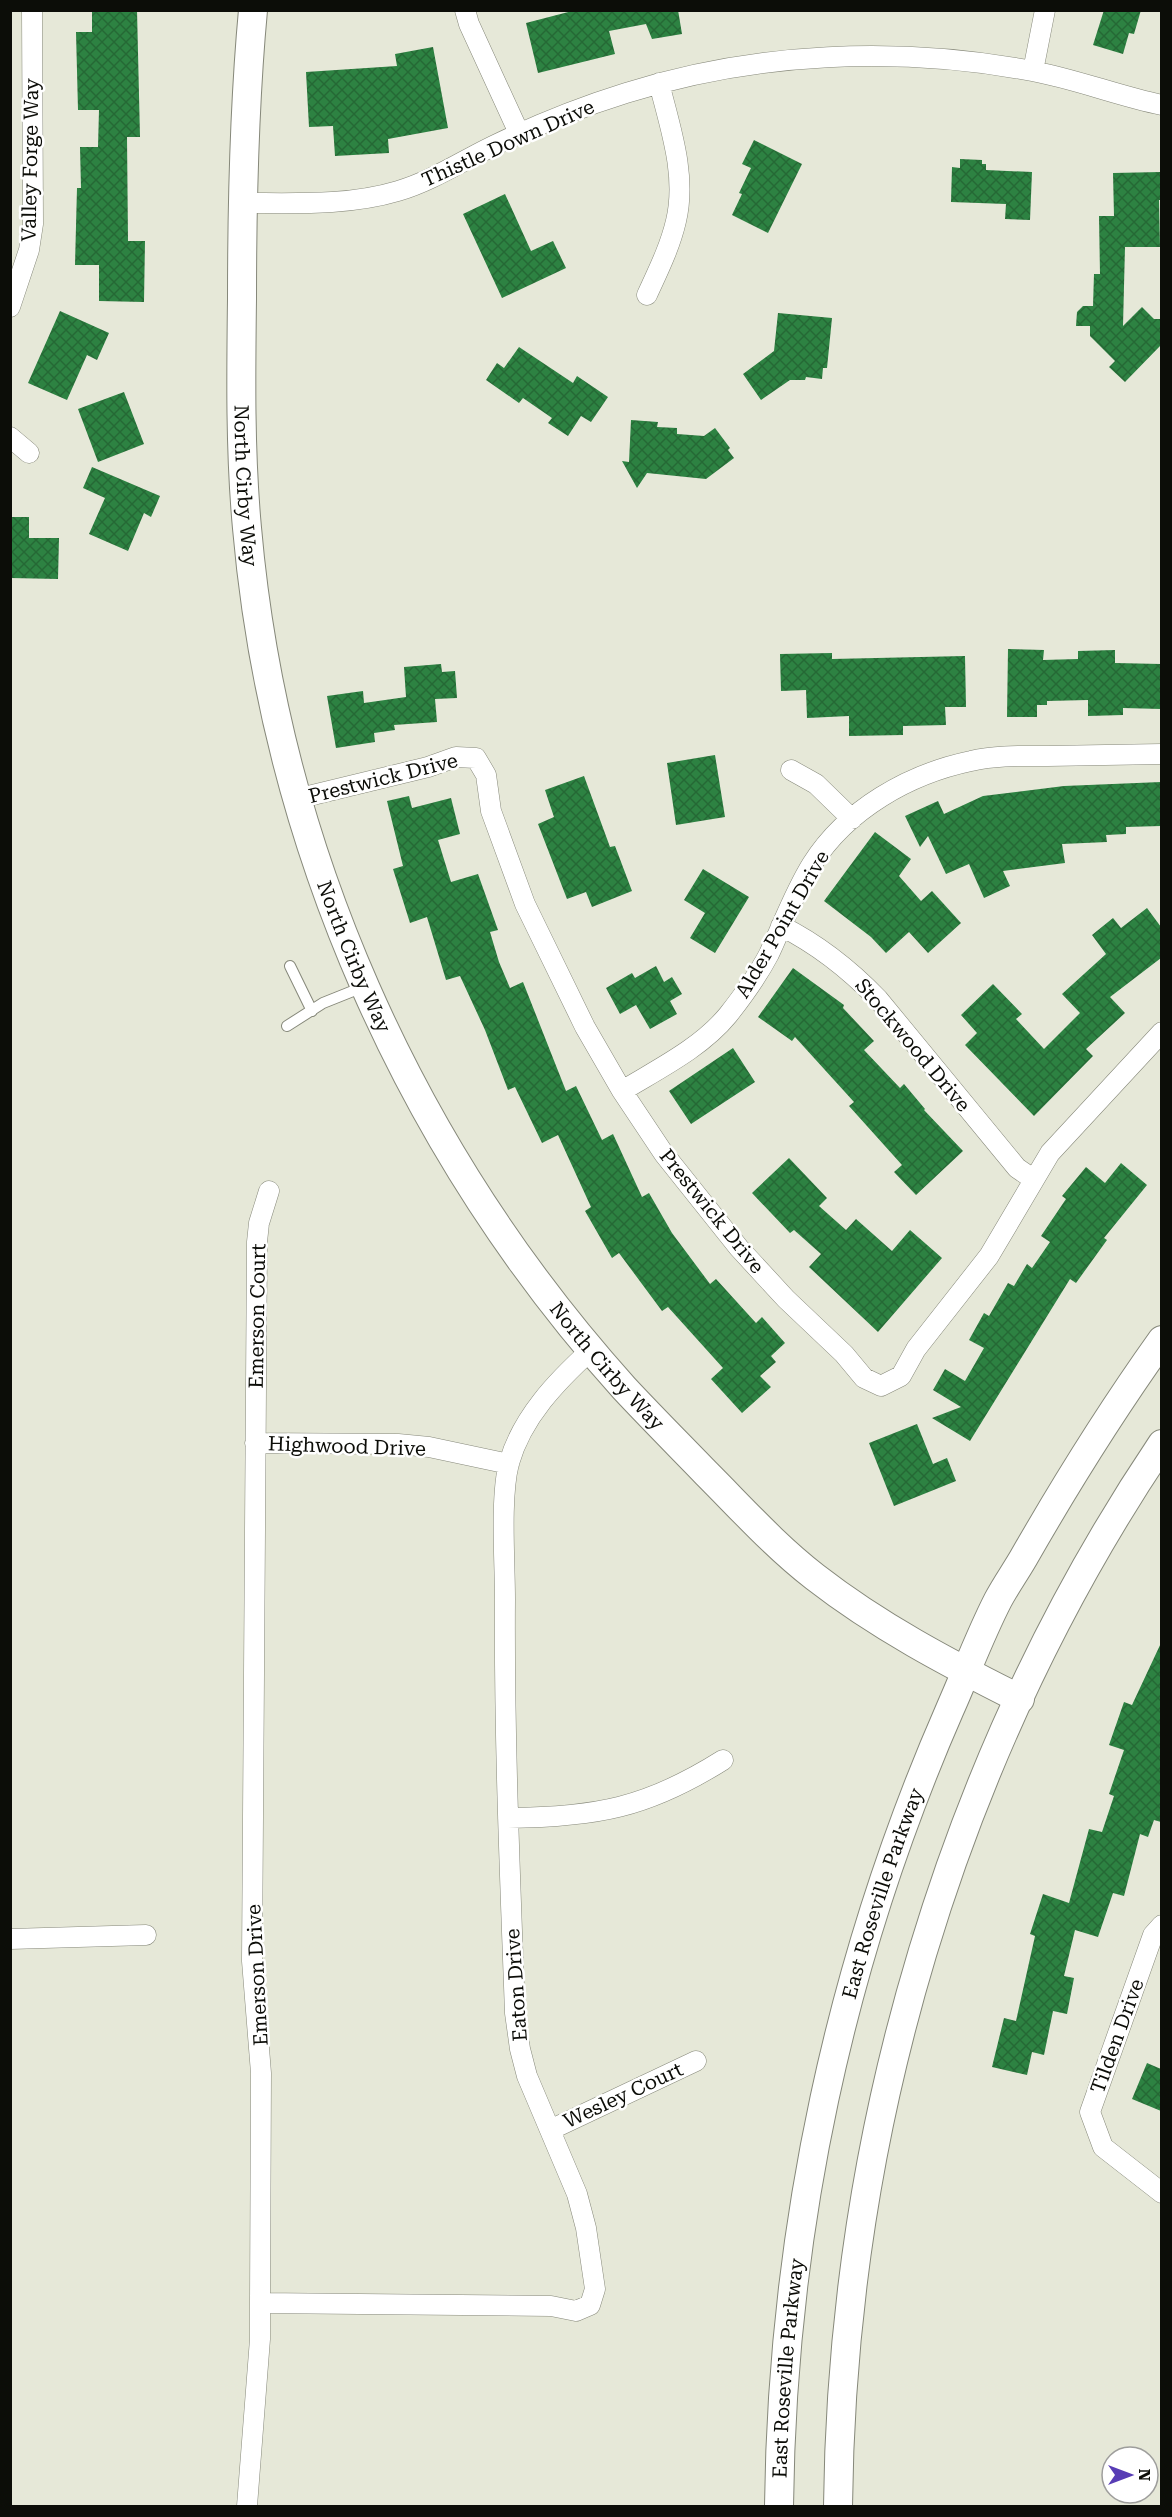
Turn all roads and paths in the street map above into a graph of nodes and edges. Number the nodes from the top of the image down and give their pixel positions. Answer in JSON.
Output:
{"nodes":[{"id":1,"x":32,"y":10,"type":"edge"},
{"id":2,"x":254,"y":10,"type":"edge"},
{"id":3,"x":465,"y":10,"type":"edge"},
{"id":4,"x":1045,"y":10,"type":"edge"},
{"id":5,"x":1033,"y":71,"type":"junction"},
{"id":6,"x":659,"y":83,"type":"junction"},
{"id":7,"x":1161,"y":105,"type":"edge"},
{"id":8,"x":519,"y":133,"type":"junction"},
{"id":9,"x":242,"y":203,"type":"junction"},
{"id":10,"x":16,"y":276,"type":"edge"},
{"id":11,"x":647,"y":295,"type":"dead end"},
{"id":12,"x":10,"y":307,"type":"edge"},
{"id":13,"x":10,"y":437,"type":"edge"},
{"id":14,"x":29,"y":453,"type":"dead end"},
{"id":15,"x":1161,"y":754,"type":"edge"},
{"id":16,"x":791,"y":770,"type":"dead end"},
{"id":17,"x":296,"y":799,"type":"junction"},
{"id":18,"x":852,"y":819,"type":"junction"},
{"id":19,"x":781,"y":926,"type":"junction"},
{"id":20,"x":290,"y":966,"type":"dead end"},
{"id":21,"x":363,"y":987,"type":"junction"},
{"id":22,"x":312,"y":1011,"type":"junction"},
{"id":23,"x":287,"y":1026,"type":"dead end"},
{"id":24,"x":1161,"y":1032,"type":"edge"},
{"id":25,"x":622,"y":1091,"type":"junction"},
{"id":26,"x":1033,"y":1179,"type":"junction"},
{"id":27,"x":269,"y":1191,"type":"dead end"},
{"id":28,"x":1161,"y":1340,"type":"edge"},
{"id":29,"x":591,"y":1350,"type":"junction"},
{"id":30,"x":255,"y":1443,"type":"junction"},
{"id":31,"x":1161,"y":1444,"type":"edge"},
{"id":32,"x":509,"y":1464,"type":"junction"},
{"id":33,"x":966,"y":1672,"type":"junction"},
{"id":34,"x":1020,"y":1699,"type":"junction"},
{"id":35,"x":723,"y":1760,"type":"dead end"},
{"id":36,"x":508,"y":1818,"type":"junction"},
{"id":37,"x":1161,"y":1925,"type":"edge"},
{"id":38,"x":146,"y":1935,"type":"dead end"},
{"id":39,"x":10,"y":1940,"type":"edge"},
{"id":40,"x":696,"y":2061,"type":"dead end"},
{"id":41,"x":550,"y":2130,"type":"junction"},
{"id":42,"x":1161,"y":2193,"type":"edge"},
{"id":43,"x":260,"y":2303,"type":"junction"},
{"id":44,"x":247,"y":2506,"type":"edge"},
{"id":45,"x":779,"y":2506,"type":"edge"},
{"id":46,"x":838,"y":2506,"type":"edge"}],
"edges":[{"from":1,"to":10,"type":"street","name":"Valley Forge Way"},
{"from":2,"to":9,"type":"main road","name":"North Cirby Way"},
{"from":3,"to":8,"type":"street"},
{"from":4,"to":5,"type":"street"},
{"from":5,"to":6,"type":"street","name":"Thistle Down Drive"},
{"from":5,"to":7,"type":"street","name":"Thistle Down Drive"},
{"from":6,"to":8,"type":"street","name":"Thistle Down Drive"},
{"from":6,"to":11,"type":"street"},
{"from":8,"to":9,"type":"street","name":"Thistle Down Drive"},
{"from":9,"to":17,"type":"main road","name":"North Cirby Way"},
{"from":10,"to":12,"type":"street","name":"Valley Forge Way"},
{"from":13,"to":14,"type":"street"},
{"from":15,"to":18,"type":"street","name":"Alder Point Drive"},
{"from":16,"to":18,"type":"street"},
{"from":17,"to":21,"type":"main road","name":"North Cirby Way"},
{"from":17,"to":25,"type":"street","name":"Prestwick Drive"},
{"from":18,"to":19,"type":"street","name":"Alder Point Drive"},
{"from":19,"to":25,"type":"street","name":"Alder Point Drive"},
{"from":19,"to":26,"type":"street","name":"Stockwood Drive"},
{"from":20,"to":22,"type":"lane"},
{"from":21,"to":22,"type":"lane"},
{"from":21,"to":29,"type":"main road","name":"North Cirby Way"},
{"from":22,"to":23,"type":"lane"},
{"from":24,"to":26,"type":"street","name":"Prestwick Drive"},
{"from":25,"to":26,"type":"street","name":"Prestwick Drive"},
{"from":27,"to":30,"type":"street","name":"Emerson Court"},
{"from":28,"to":33,"type":"main road","name":"East Roseville Parkway"},
{"from":29,"to":32,"type":"street","name":"Eaton Drive"},
{"from":29,"to":33,"type":"main road","name":"North Cirby Way"},
{"from":30,"to":32,"type":"street","name":"Highwood Drive"},
{"from":30,"to":43,"type":"street","name":"Emerson Drive"},
{"from":31,"to":34,"type":"main road"},
{"from":32,"to":36,"type":"street","name":"Eaton Drive"},
{"from":33,"to":34,"type":"main road","name":"North Cirby Way"},
{"from":33,"to":45,"type":"main road","name":"East Roseville Parkway"},
{"from":34,"to":46,"type":"main road"},
{"from":35,"to":36,"type":"street"},
{"from":36,"to":41,"type":"street","name":"Eaton Drive"},
{"from":37,"to":42,"type":"street","name":"Tilden Drive"},
{"from":38,"to":39,"type":"street"},
{"from":40,"to":41,"type":"street","name":"Wesley Court"},
{"from":41,"to":43,"type":"street","name":"Eaton Drive"},
{"from":43,"to":44,"type":"street","name":"Emerson Drive"}]}
